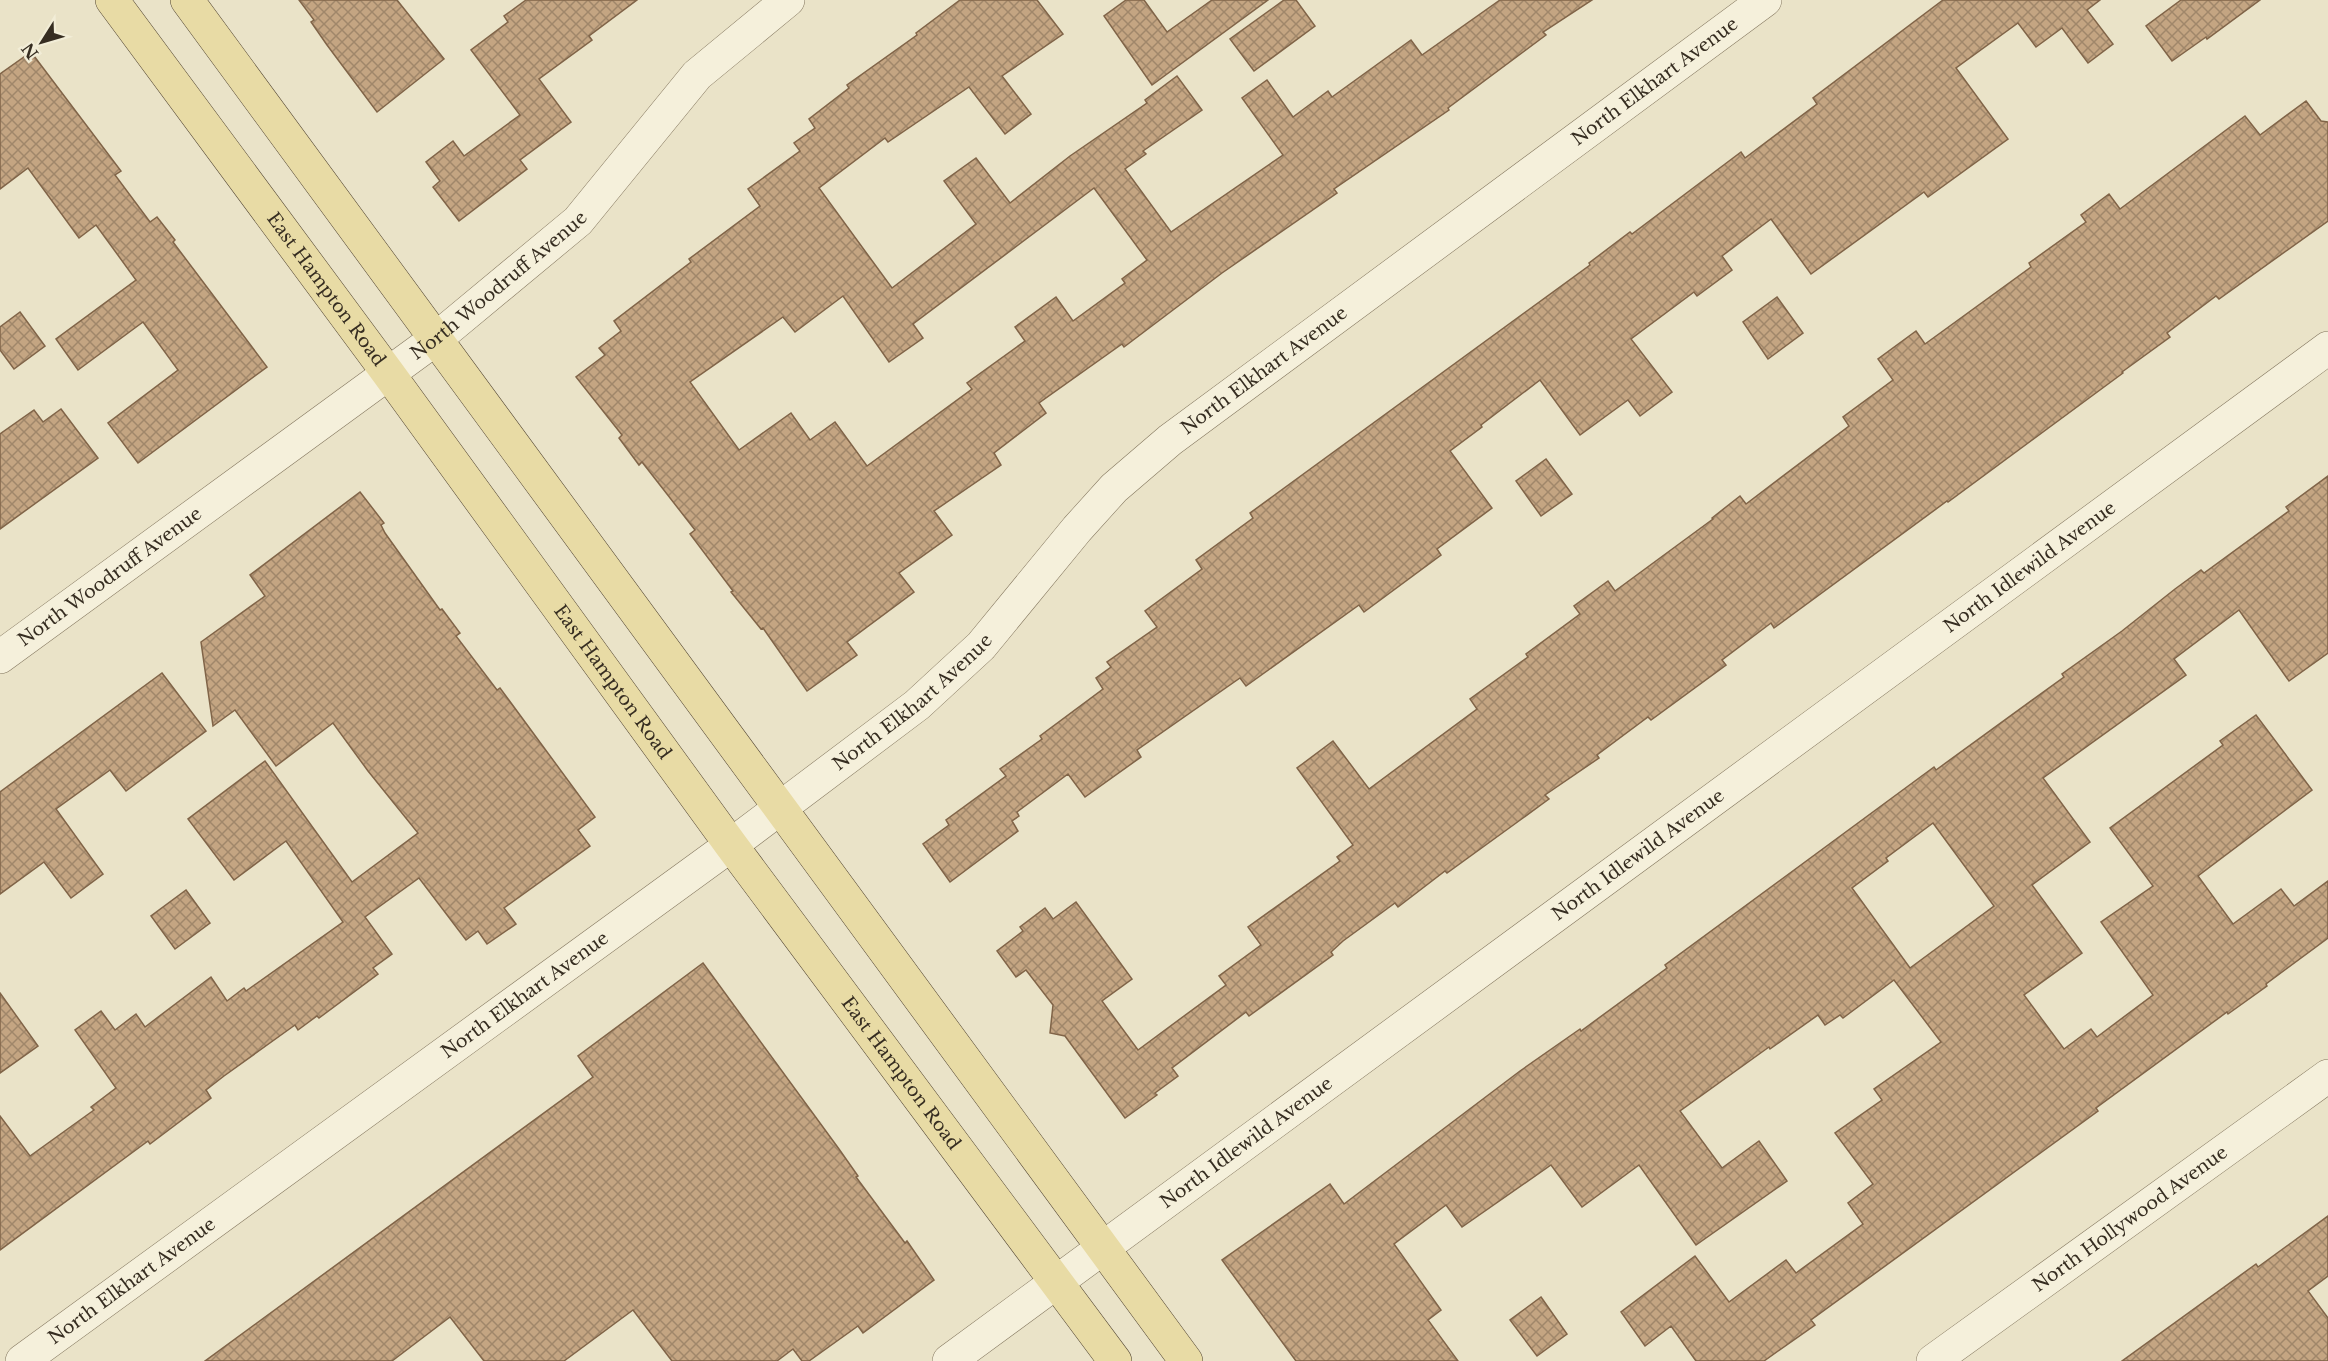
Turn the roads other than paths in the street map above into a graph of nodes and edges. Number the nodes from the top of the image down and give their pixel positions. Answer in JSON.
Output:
{"nodes":[{"id":1,"x":112,"y":0,"type":"edge"},
{"id":2,"x":187,"y":0,"type":"edge"},
{"id":3,"x":788,"y":0,"type":"edge"},
{"id":4,"x":1765,"y":0,"type":"edge"},
{"id":5,"x":437,"y":338,"type":"junction"},
{"id":6,"x":2328,"y":348,"type":"edge"},
{"id":7,"x":388,"y":373,"type":"junction"},
{"id":8,"x":0,"y":657,"type":"edge"},
{"id":9,"x":781,"y":808,"type":"junction"},
{"id":10,"x":731,"y":845,"type":"junction"},
{"id":11,"x":2328,"y":1076,"type":"edge"},
{"id":12,"x":1103,"y":1248,"type":"junction"},
{"id":13,"x":1058,"y":1283,"type":"junction"},
{"id":14,"x":22,"y":1361,"type":"edge"},
{"id":15,"x":950,"y":1361,"type":"edge"},
{"id":16,"x":1115,"y":1361,"type":"edge"},
{"id":17,"x":1186,"y":1361,"type":"edge"},
{"id":18,"x":1933,"y":1361,"type":"edge"}],
"edges":[{"from":1,"to":7,"type":"main road","name":"East Hampton Road"},
{"from":2,"to":5,"type":"main road"},
{"from":3,"to":5,"type":"street","name":"North Woodruff Avenue"},
{"from":4,"to":9,"type":"street","name":"North Elkhart Avenue"},
{"from":5,"to":7,"type":"street","name":"North Woodruff Avenue"},
{"from":5,"to":9,"type":"main road"},
{"from":6,"to":12,"type":"street","name":"North Idlewild Avenue"},
{"from":7,"to":8,"type":"street","name":"North Woodruff Avenue"},
{"from":7,"to":10,"type":"main road","name":"East Hampton Road"},
{"from":9,"to":10,"type":"street","name":"North Elkhart Avenue"},
{"from":9,"to":12,"type":"main road"},
{"from":10,"to":13,"type":"main road","name":"East Hampton Road"},
{"from":10,"to":14,"type":"street","name":"North Elkhart Avenue"},
{"from":11,"to":18,"type":"street","name":"North Hollywood Avenue"},
{"from":12,"to":13,"type":"street","name":"North Idlewild Avenue"},
{"from":12,"to":17,"type":"main road"},
{"from":13,"to":15,"type":"street","name":"North Idlewild Avenue"},
{"from":13,"to":16,"type":"main road","name":"East Hampton Road"}]}
